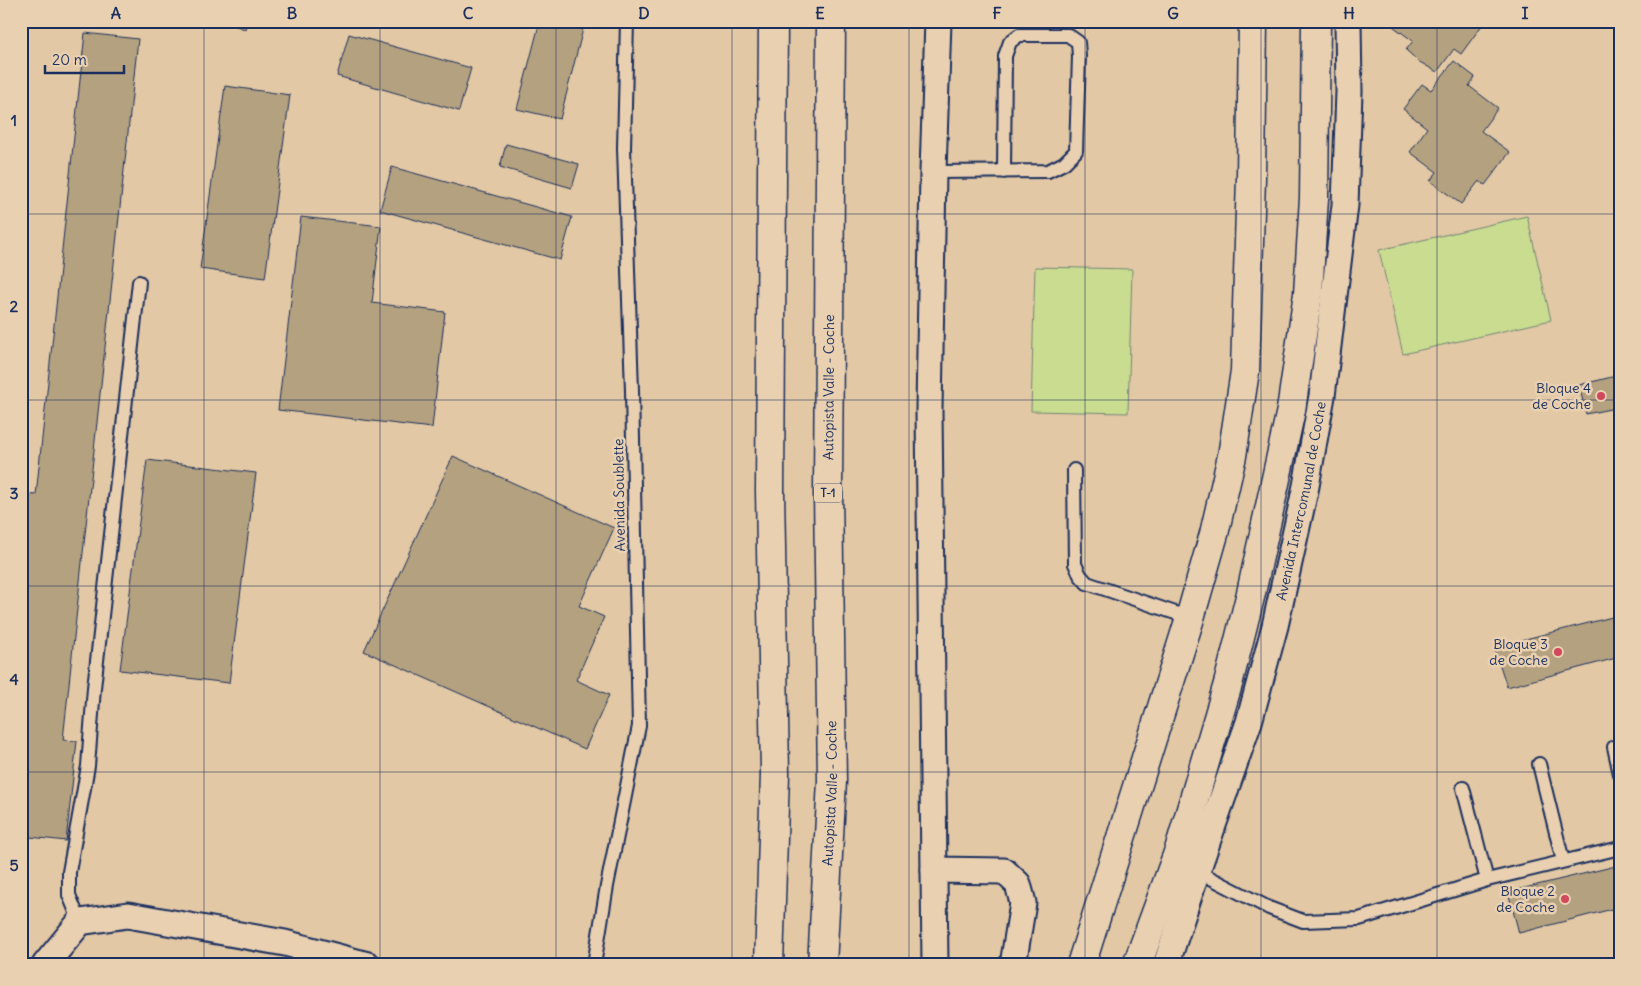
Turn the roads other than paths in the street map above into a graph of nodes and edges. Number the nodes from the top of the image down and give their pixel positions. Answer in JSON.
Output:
{"nodes":[{"id":1,"x":627,"y":21,"type":"edge"},
{"id":2,"x":773,"y":21,"type":"edge"},
{"id":3,"x":831,"y":21,"type":"edge"},
{"id":4,"x":938,"y":21,"type":"edge"},
{"id":5,"x":1253,"y":21,"type":"edge"},
{"id":6,"x":1316,"y":21,"type":"edge"},
{"id":7,"x":1348,"y":21,"type":"edge"},
{"id":8,"x":933,"y":172,"type":"junction"},
{"id":9,"x":1004,"y":172,"type":"junction"},
{"id":10,"x":139,"y":282,"type":"dead end"},
{"id":11,"x":1074,"y":470,"type":"dead end"},
{"id":12,"x":1190,"y":618,"type":"junction"},
{"id":13,"x":1614,"y":747,"type":"dead end"},
{"id":14,"x":1539,"y":764,"type":"dead end"},
{"id":15,"x":1620,"y":774,"type":"edge"},
{"id":16,"x":1463,"y":788,"type":"dead end"},
{"id":17,"x":1620,"y":848,"type":"edge"},
{"id":18,"x":1564,"y":861,"type":"junction"},
{"id":19,"x":934,"y":870,"type":"junction"},
{"id":20,"x":1197,"y":871,"type":"junction"},
{"id":21,"x":1487,"y":880,"type":"junction"},
{"id":22,"x":80,"y":922,"type":"junction"},
{"id":23,"x":1168,"y":964,"type":"edge"},
{"id":24,"x":45,"y":965,"type":"edge"},
{"id":25,"x":368,"y":965,"type":"edge"},
{"id":26,"x":594,"y":965,"type":"edge"},
{"id":27,"x":769,"y":965,"type":"edge"},
{"id":28,"x":822,"y":965,"type":"edge"},
{"id":29,"x":935,"y":965,"type":"edge"},
{"id":30,"x":1013,"y":965,"type":"edge"},
{"id":31,"x":1081,"y":965,"type":"edge"},
{"id":32,"x":1137,"y":965,"type":"edge"}],
"edges":[{"from":1,"to":26,"type":"lane","name":"Avenida Soublette"},
{"from":2,"to":27,"type":"main road"},
{"from":3,"to":28,"type":"main road","name":"Autopista Valle - Coche","number":"T-1"},
{"from":4,"to":8,"type":"street"},
{"from":5,"to":12,"type":"main road"},
{"from":6,"to":32,"type":"main road","name":"Avenida Intercomunal de Coche"},
{"from":7,"to":20,"type":"street","name":"Avenida Intercomunal de Coche"},
{"from":8,"to":9,"type":"lane"},
{"from":8,"to":19,"type":"street"},
{"from":9,"to":9,"type":"lane"},
{"from":10,"to":22,"type":"lane"},
{"from":11,"to":12,"type":"lane"},
{"from":12,"to":31,"type":"main road"},
{"from":13,"to":15,"type":"lane"},
{"from":14,"to":18,"type":"lane"},
{"from":16,"to":21,"type":"lane"},
{"from":17,"to":18,"type":"lane"},
{"from":18,"to":21,"type":"lane"},
{"from":19,"to":29,"type":"street"},
{"from":19,"to":30,"type":"street"},
{"from":20,"to":21,"type":"lane"},
{"from":20,"to":23,"type":"street","name":"Avenida Intercomunal de Coche"},
{"from":22,"to":24,"type":"street"},
{"from":22,"to":25,"type":"street"}]}
